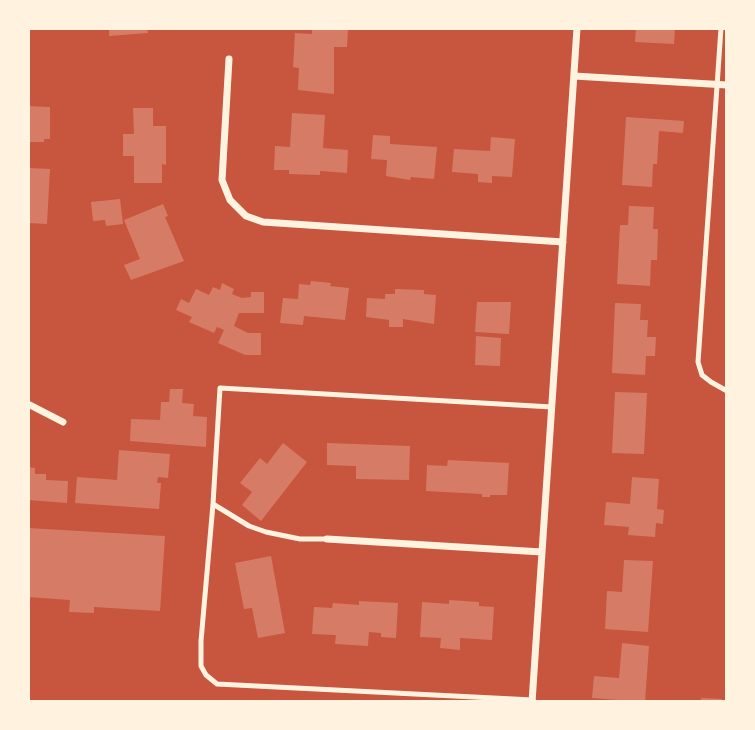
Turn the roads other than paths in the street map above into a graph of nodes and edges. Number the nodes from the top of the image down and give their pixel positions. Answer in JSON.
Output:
{"nodes":[{"id":1,"x":577,"y":28,"type":"edge"},
{"id":2,"x":721,"y":28,"type":"edge"},
{"id":3,"x":229,"y":59,"type":"dead end"},
{"id":4,"x":574,"y":76,"type":"junction"},
{"id":5,"x":718,"y":84,"type":"junction"},
{"id":6,"x":727,"y":85,"type":"edge"},
{"id":7,"x":563,"y":242,"type":"junction"},
{"id":8,"x":727,"y":391,"type":"edge"},
{"id":9,"x":28,"y":404,"type":"edge"},
{"id":10,"x":552,"y":407,"type":"junction"},
{"id":11,"x":63,"y":422,"type":"dead end"},
{"id":12,"x":213,"y":503,"type":"junction"},
{"id":13,"x":327,"y":539,"type":"joint"},
{"id":14,"x":542,"y":552,"type":"junction"},
{"id":15,"x":532,"y":701,"type":"edge"}],
"edges":[{"from":1,"to":4,"type":"street"},
{"from":2,"to":5,"type":"lane"},
{"from":3,"to":7,"type":"street"},
{"from":4,"to":5,"type":"street"},
{"from":4,"to":7,"type":"street"},
{"from":5,"to":6,"type":"street"},
{"from":5,"to":8,"type":"lane"},
{"from":7,"to":10,"type":"street"},
{"from":9,"to":11,"type":"street"},
{"from":10,"to":12,"type":"lane"},
{"from":10,"to":14,"type":"street"},
{"from":12,"to":13,"type":"lane"},
{"from":12,"to":15,"type":"lane"},
{"from":13,"to":14,"type":"street"},
{"from":14,"to":15,"type":"street"}]}
